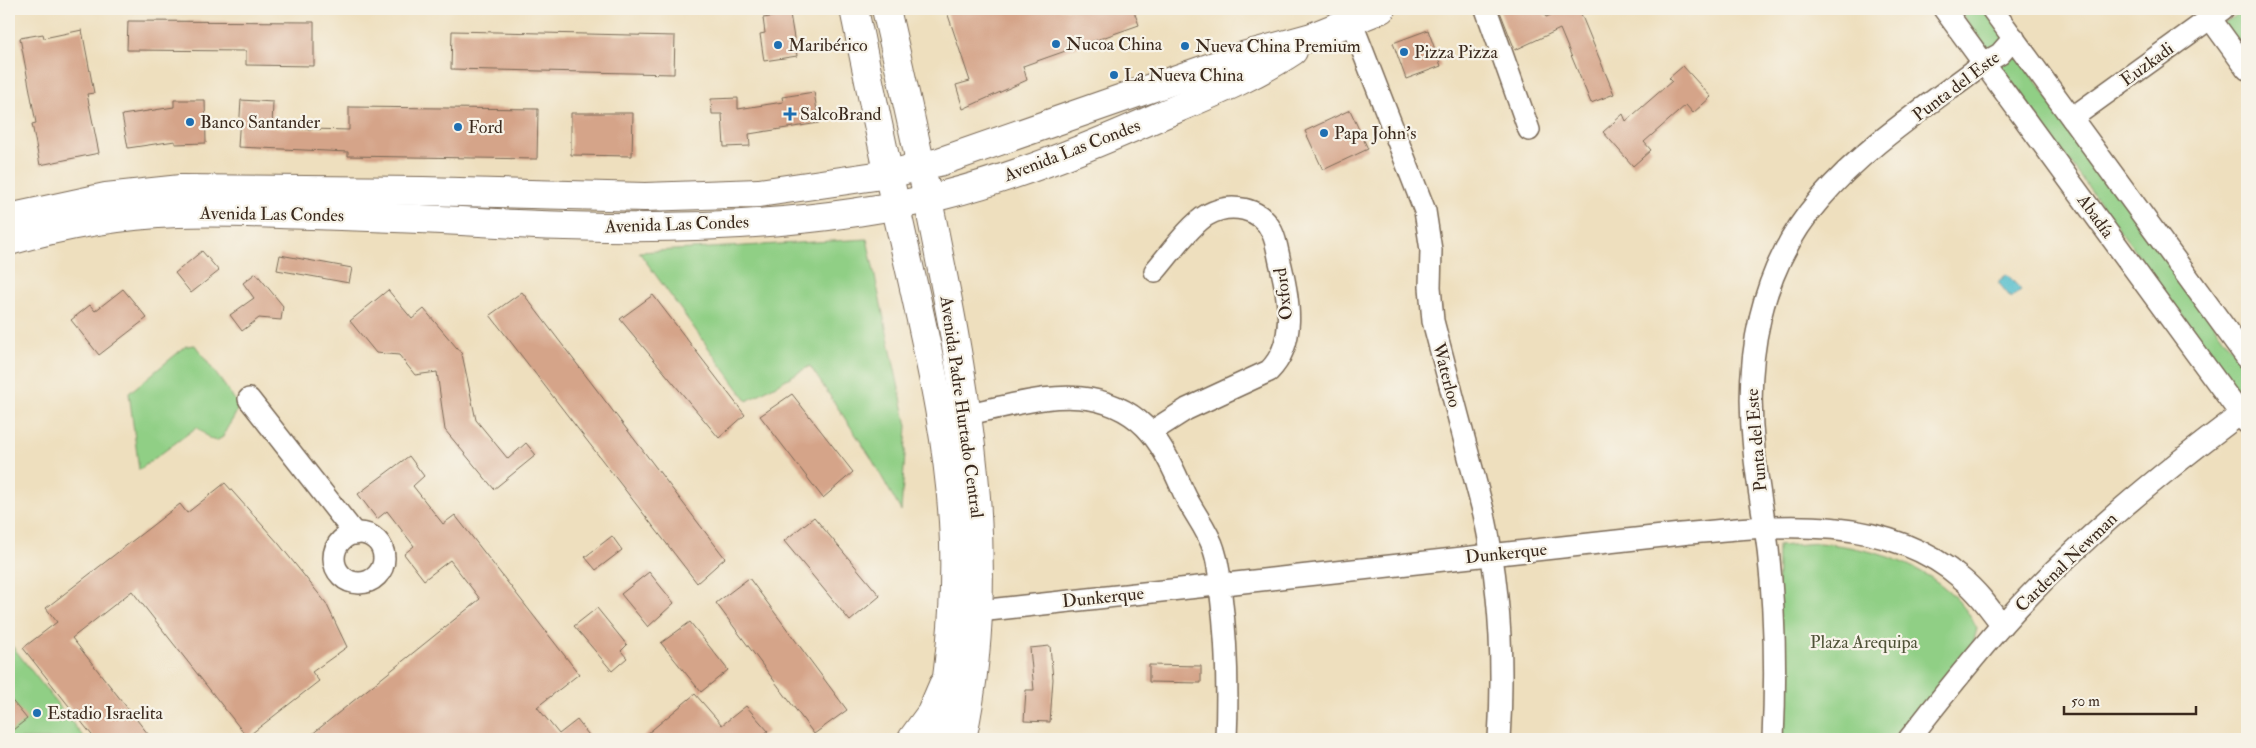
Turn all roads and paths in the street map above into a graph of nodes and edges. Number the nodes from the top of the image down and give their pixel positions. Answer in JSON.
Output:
{"nodes":[{"id":1,"x":854,"y":9,"type":"edge"},
{"id":2,"x":886,"y":9,"type":"edge"},
{"id":3,"x":1381,"y":9,"type":"edge"},
{"id":4,"x":1486,"y":9,"type":"edge"},
{"id":5,"x":1944,"y":9,"type":"edge"},
{"id":6,"x":1992,"y":9,"type":"edge"},
{"id":7,"x":2216,"y":13,"type":"edge"},
{"id":8,"x":1351,"y":21,"type":"junction"},
{"id":9,"x":1312,"y":37,"type":"junction"},
{"id":10,"x":2014,"y":38,"type":"junction"},
{"id":11,"x":1984,"y":63,"type":"junction"},
{"id":12,"x":2247,"y":69,"type":"edge"},
{"id":13,"x":2072,"y":118,"type":"junction"},
{"id":14,"x":1529,"y":130,"type":"dead end"},
{"id":15,"x":922,"y":167,"type":"junction"},
{"id":16,"x":889,"y":174,"type":"junction"},
{"id":17,"x":928,"y":198,"type":"junction"},
{"id":18,"x":895,"y":204,"type":"junction"},
{"id":19,"x":11,"y":223,"type":"edge"},
{"id":20,"x":1155,"y":270,"type":"dead end"},
{"id":21,"x":2247,"y":358,"type":"edge"},
{"id":22,"x":249,"y":399,"type":"dead end"},
{"id":23,"x":967,"y":414,"type":"junction"},
{"id":24,"x":2245,"y":415,"type":"edge"},
{"id":25,"x":1151,"y":432,"type":"junction"},
{"id":26,"x":1766,"y":527,"type":"junction"},
{"id":27,"x":355,"y":534,"type":"junction"},
{"id":28,"x":1492,"y":554,"type":"junction"},
{"id":29,"x":1220,"y":584,"type":"junction"},
{"id":30,"x":979,"y":610,"type":"junction"},
{"id":31,"x":2002,"y":625,"type":"junction"},
{"id":32,"x":947,"y":672,"type":"junction"},
{"id":33,"x":912,"y":739,"type":"edge"},
{"id":34,"x":938,"y":739,"type":"edge"},
{"id":35,"x":962,"y":739,"type":"edge"},
{"id":36,"x":1226,"y":739,"type":"edge"},
{"id":37,"x":1499,"y":739,"type":"edge"},
{"id":38,"x":1773,"y":739,"type":"edge"},
{"id":39,"x":1909,"y":739,"type":"edge"}],
"edges":[{"from":1,"to":16,"type":"main road","name":"Avenida Padre Hurtado Central"},
{"from":2,"to":15,"type":"main road","name":"Avenida Padre Hurtado Central"},
{"from":3,"to":8,"type":"main road","name":"Avenida Las Condes"},
{"from":4,"to":14,"type":"street"},
{"from":5,"to":11,"type":"street","name":"Abadía"},
{"from":6,"to":10,"type":"street"},
{"from":7,"to":12,"type":"street"},
{"from":7,"to":13,"type":"street","name":"Euzkadi"},
{"from":8,"to":9,"type":"main road","name":"Avenida Las Condes"},
{"from":8,"to":28,"type":"street","name":"Waterloo"},
{"from":9,"to":15,"type":"main road","name":"Avenida Las Condes"},
{"from":9,"to":17,"type":"main road","name":"Avenida Las Condes"},
{"from":10,"to":11,"type":"street","name":"Punta del Este"},
{"from":10,"to":13,"type":"street"},
{"from":11,"to":24,"type":"street","name":"Abadía"},
{"from":11,"to":26,"type":"street","name":"Punta del Este"},
{"from":13,"to":21,"type":"street"},
{"from":15,"to":16,"type":"main road","name":"Avenida Las Condes"},
{"from":15,"to":17,"type":"main road","name":"Avenida Padre Hurtado Central"},
{"from":16,"to":18,"type":"main road","name":"Avenida Padre Hurtado Central"},
{"from":16,"to":19,"type":"main road","name":"Avenida Las Condes"},
{"from":17,"to":18,"type":"main road","name":"Avenida Las Condes"},
{"from":17,"to":23,"type":"main road","name":"Avenida Padre Hurtado Central"},
{"from":18,"to":19,"type":"main road","name":"Avenida Las Condes"},
{"from":18,"to":32,"type":"main road","name":"Avenida Padre Hurtado Central"},
{"from":20,"to":25,"type":"street","name":"Oxford"},
{"from":22,"to":27,"type":"street"},
{"from":23,"to":25,"type":"street"},
{"from":23,"to":30,"type":"main road","name":"Avenida Padre Hurtado Central"},
{"from":24,"to":31,"type":"street","name":"Cardenal Newman"},
{"from":25,"to":29,"type":"street"},
{"from":26,"to":28,"type":"street","name":"Dunkerque"},
{"from":26,"to":31,"type":"street","name":"Dunkerque"},
{"from":26,"to":38,"type":"street","name":"Punta del Este"},
{"from":27,"to":27,"type":"street"},
{"from":28,"to":29,"type":"street","name":"Dunkerque"},
{"from":28,"to":37,"type":"street","name":"Waterloo"},
{"from":29,"to":30,"type":"street","name":"Dunkerque"},
{"from":29,"to":36,"type":"street"},
{"from":30,"to":35,"type":"main road","name":"Avenida Padre Hurtado Central"},
{"from":31,"to":39,"type":"street","name":"Cardenal Newman"},
{"from":32,"to":33,"type":"main road"},
{"from":32,"to":34,"type":"main road","name":"Avenida Padre Hurtado Central"}]}
